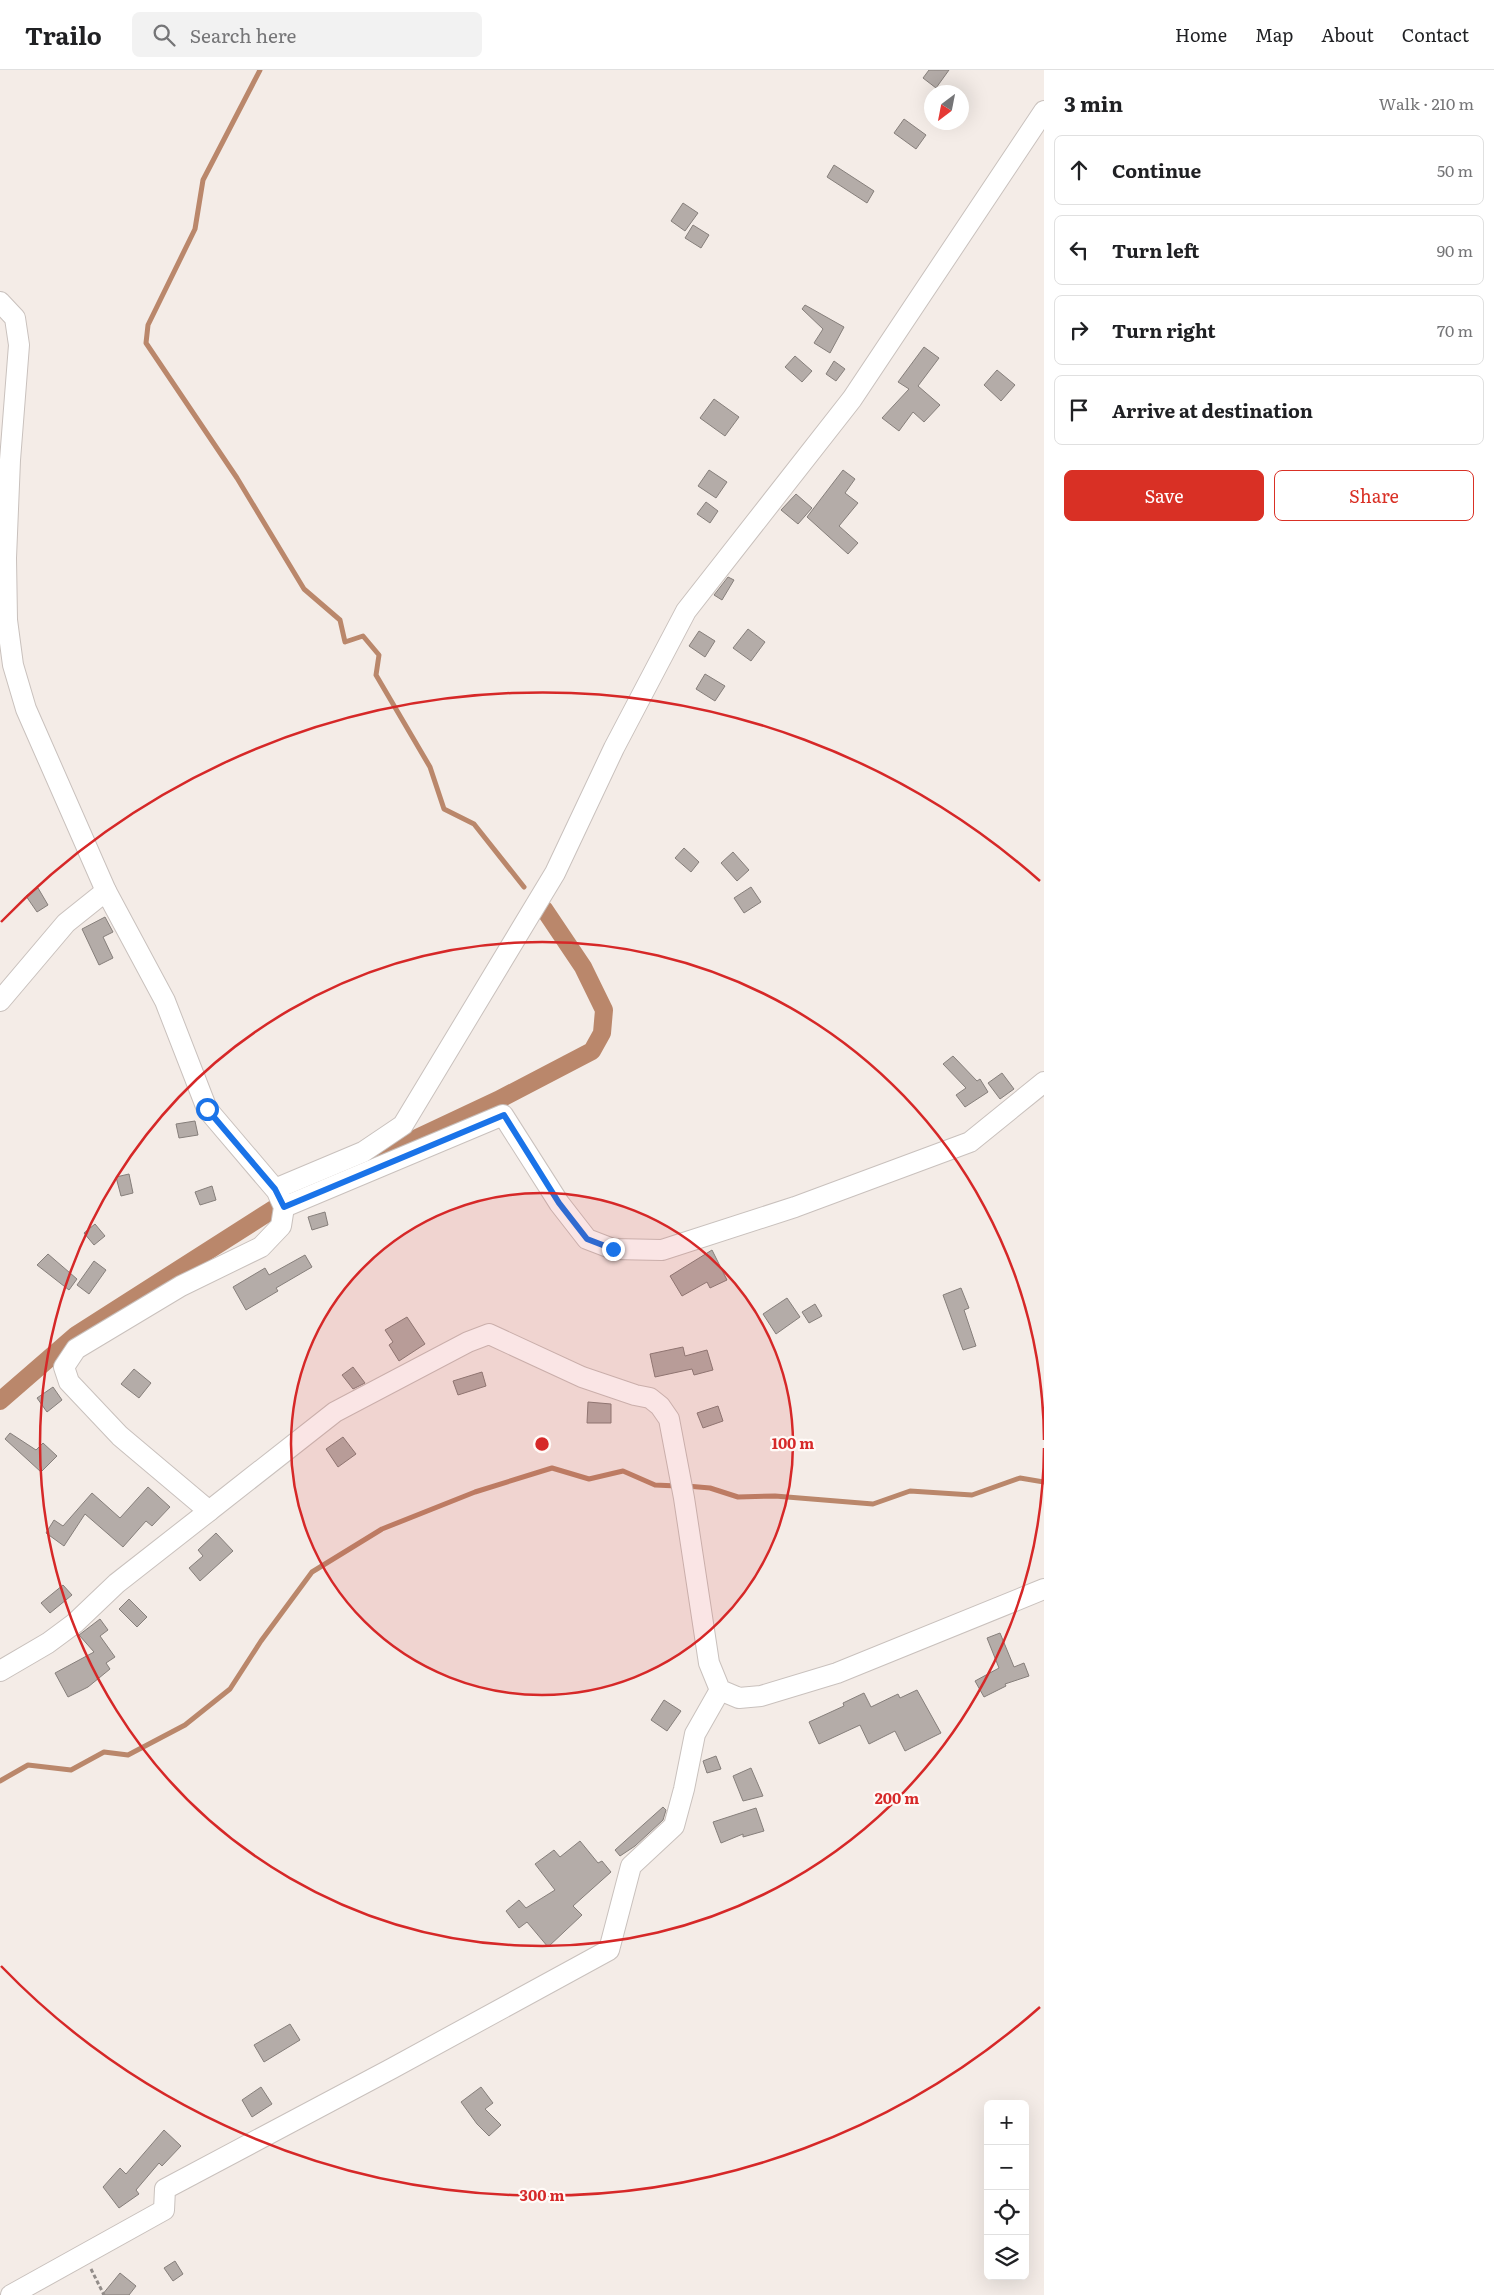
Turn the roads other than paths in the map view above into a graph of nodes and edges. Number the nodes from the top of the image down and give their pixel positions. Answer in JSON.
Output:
{"nodes":[{"id":1,"x":1044,"y":111,"type":"edge"},
{"id":2,"x":0,"y":302,"type":"edge"},
{"id":3,"x":106,"y":891,"type":"junction"},
{"id":4,"x":0,"y":1001,"type":"edge"},
{"id":5,"x":1044,"y":1082,"type":"edge"},
{"id":6,"x":275,"y":1189,"type":"junction"},
{"id":7,"x":284,"y":1207,"type":"junction"},
{"id":8,"x":209,"y":1511,"type":"junction"},
{"id":9,"x":1044,"y":1589,"type":"edge"},
{"id":10,"x":0,"y":1671,"type":"edge"},
{"id":11,"x":720,"y":1690,"type":"junction"},
{"id":12,"x":11,"y":2295,"type":"edge"}],
"edges":[{"from":1,"to":6,"type":"street"},
{"from":2,"to":3,"type":"street"},
{"from":3,"to":4,"type":"street"},
{"from":3,"to":6,"type":"street"},
{"from":5,"to":7,"type":"street"},
{"from":6,"to":7,"type":"street"},
{"from":7,"to":8,"type":"street"},
{"from":8,"to":10,"type":"street"},
{"from":8,"to":11,"type":"street"},
{"from":9,"to":11,"type":"street"},
{"from":11,"to":12,"type":"street"}]}
